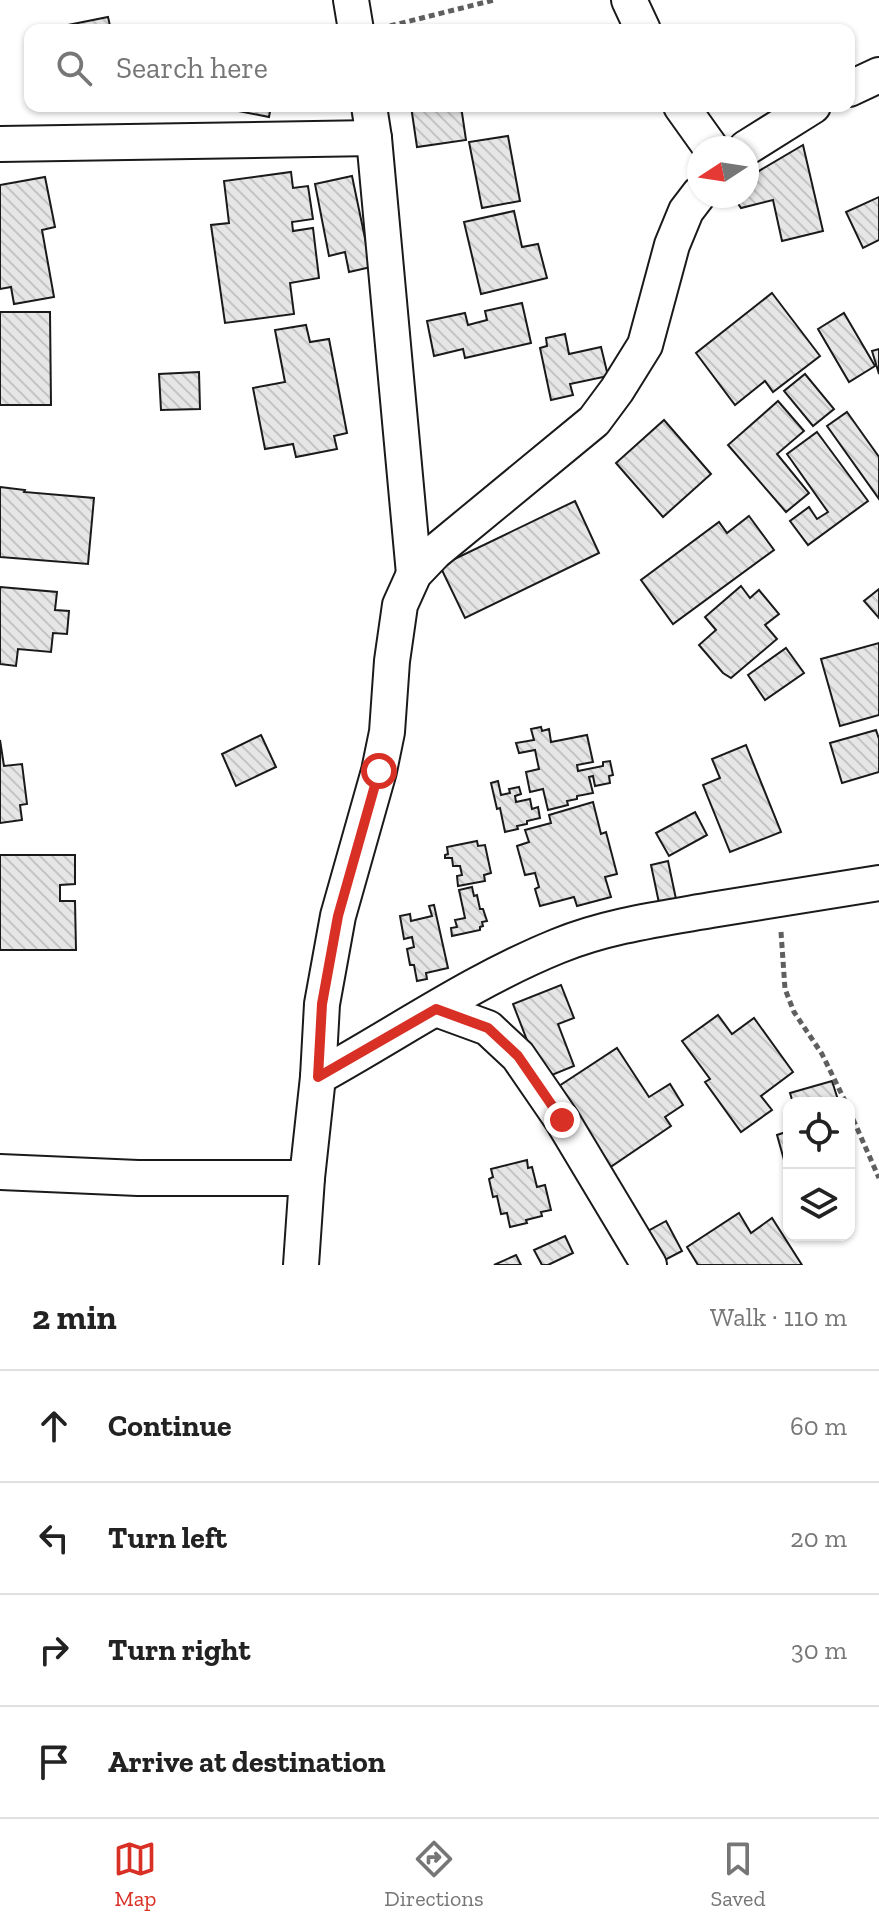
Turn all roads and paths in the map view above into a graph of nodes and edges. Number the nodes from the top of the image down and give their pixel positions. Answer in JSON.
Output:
{"nodes":[{"id":1,"x":351,"y":0,"type":"edge"},
{"id":2,"x":494,"y":0,"type":"edge"},
{"id":3,"x":629,"y":0,"type":"edge"},
{"id":4,"x":368,"y":24,"type":"edge"},
{"id":5,"x":392,"y":24,"type":"edge"},
{"id":6,"x":640,"y":24,"type":"edge"},
{"id":7,"x":879,"y":75,"type":"edge"},
{"id":8,"x":855,"y":86,"type":"edge"},
{"id":9,"x":685,"y":112,"type":"edge"},
{"id":10,"x":803,"y":112,"type":"edge"},
{"id":11,"x":371,"y":122,"type":"edge"},
{"id":12,"x":702,"y":136,"type":"edge"},
{"id":13,"x":759,"y":140,"type":"edge"},
{"id":14,"x":0,"y":144,"type":"edge"},
{"id":15,"x":688,"y":208,"type":"edge"},
{"id":16,"x":414,"y":574,"type":"junction"},
{"id":17,"x":879,"y":883,"type":"edge"},
{"id":18,"x":779,"y":899,"type":"junction"},
{"id":19,"x":436,"y":1009,"type":"junction"},
{"id":20,"x":318,"y":1077,"type":"junction"},
{"id":21,"x":843,"y":1097,"type":"edge"},
{"id":22,"x":855,"y":1124,"type":"edge"},
{"id":23,"x":0,"y":1172,"type":"edge"},
{"id":24,"x":307,"y":1178,"type":"junction"},
{"id":25,"x":879,"y":1178,"type":"edge"},
{"id":26,"x":301,"y":1265,"type":"edge"},
{"id":27,"x":649,"y":1265,"type":"edge"}],
"edges":[{"from":1,"to":4,"type":"street"},
{"from":2,"to":5,"type":"path"},
{"from":3,"to":6,"type":"street"},
{"from":7,"to":8,"type":"street"},
{"from":9,"to":12,"type":"street"},
{"from":10,"to":13,"type":"street"},
{"from":11,"to":14,"type":"street"},
{"from":11,"to":16,"type":"street"},
{"from":15,"to":16,"type":"street"},
{"from":16,"to":20,"type":"street"},
{"from":17,"to":18,"type":"street"},
{"from":18,"to":19,"type":"street"},
{"from":18,"to":21,"type":"path"},
{"from":19,"to":20,"type":"street"},
{"from":19,"to":27,"type":"street"},
{"from":20,"to":24,"type":"street"},
{"from":22,"to":25,"type":"path"},
{"from":23,"to":24,"type":"street"},
{"from":24,"to":26,"type":"street"}]}
